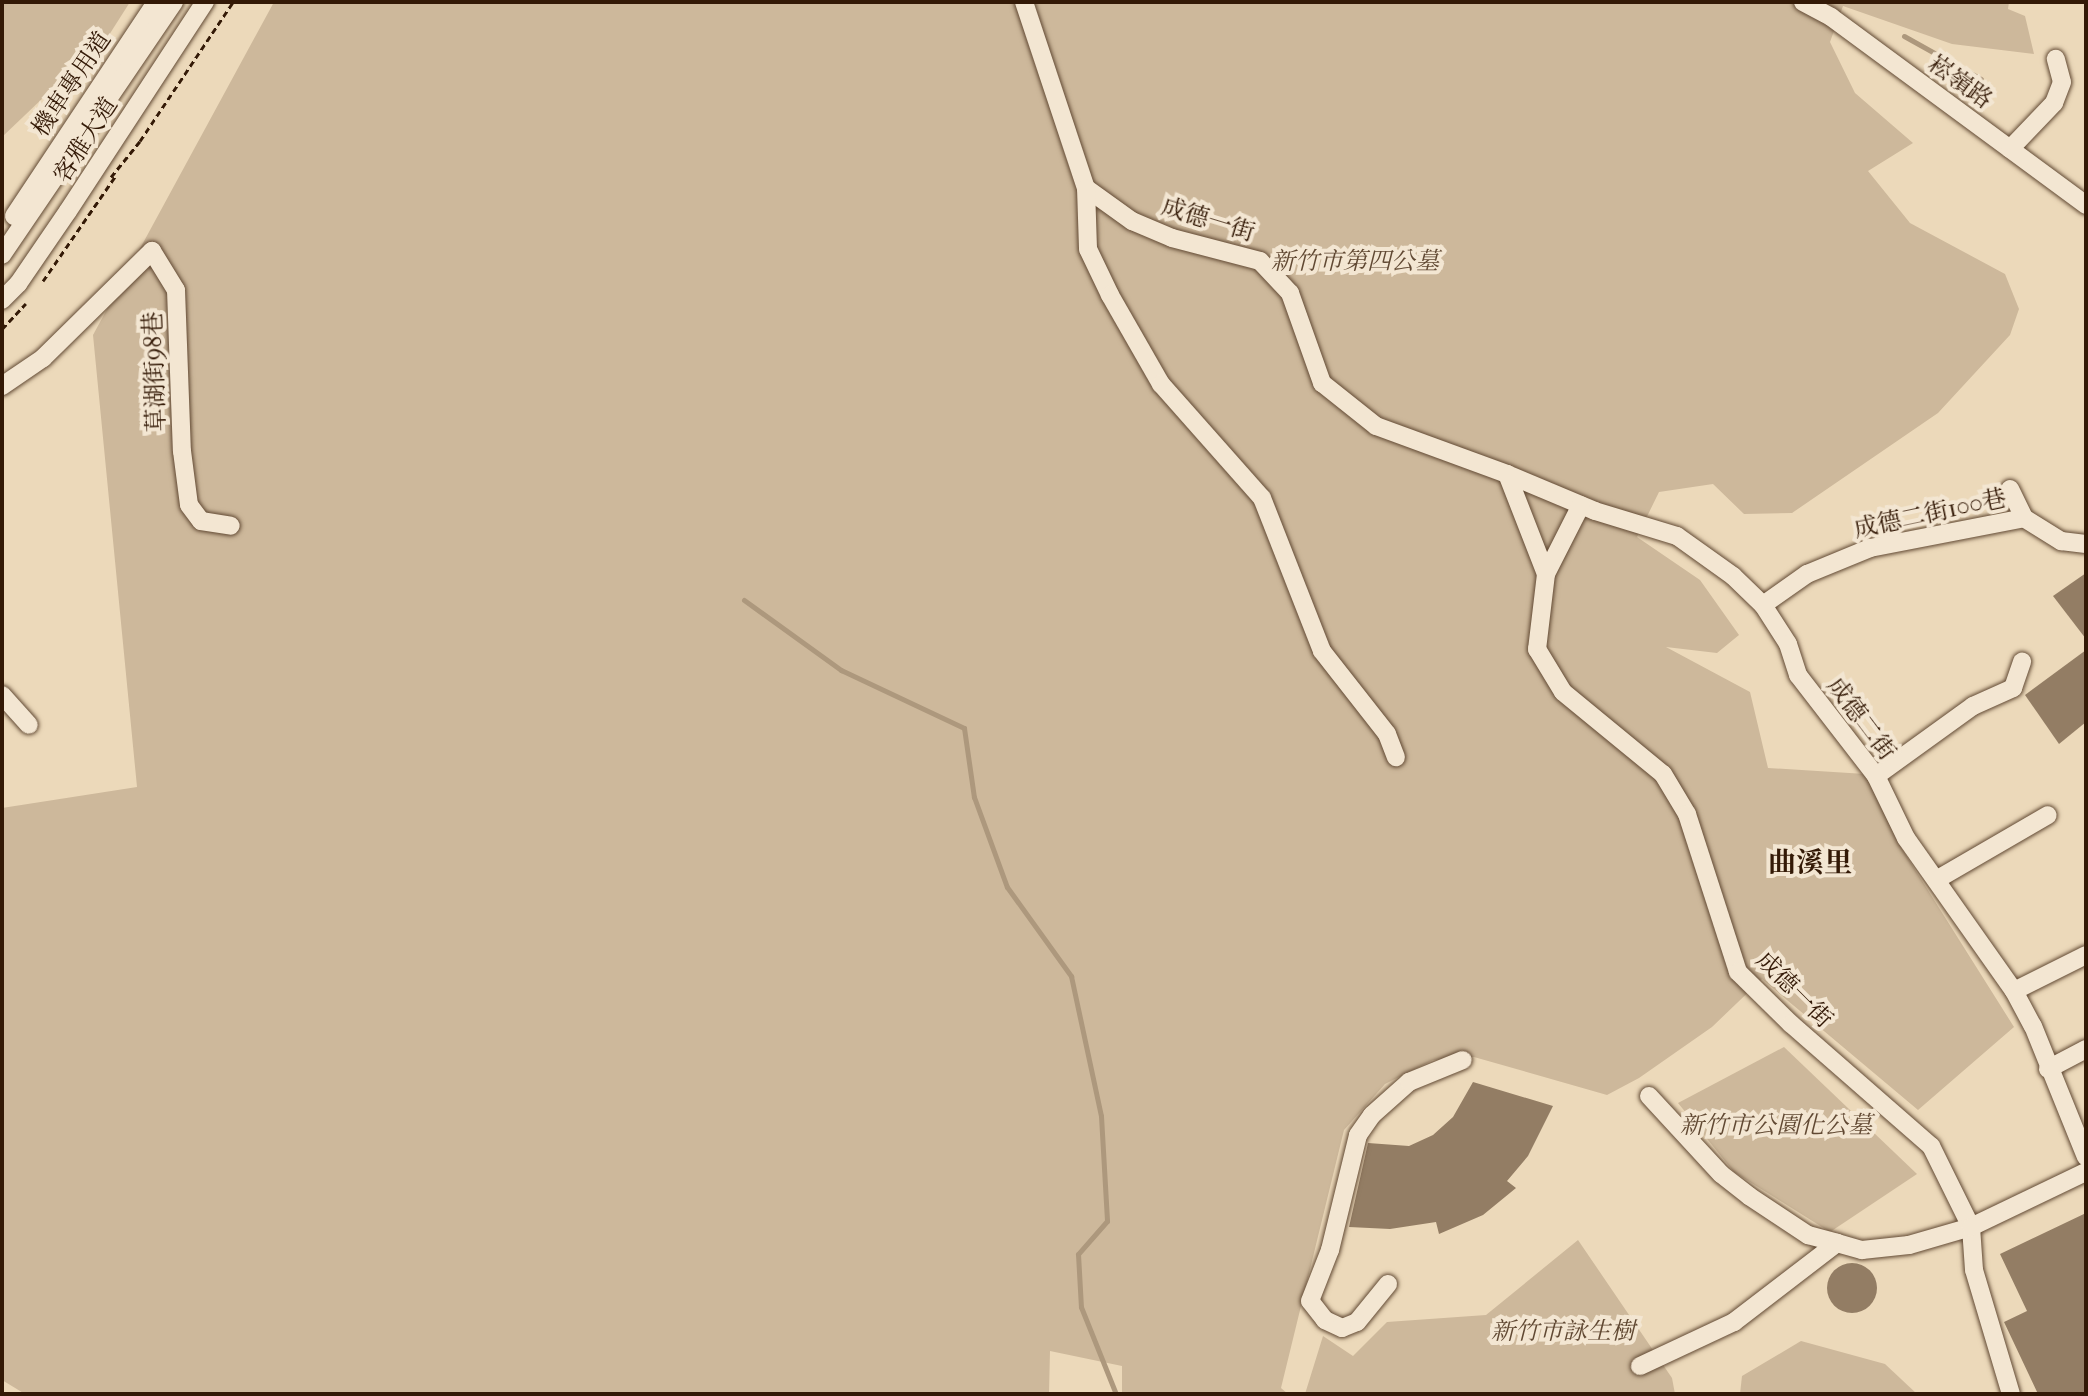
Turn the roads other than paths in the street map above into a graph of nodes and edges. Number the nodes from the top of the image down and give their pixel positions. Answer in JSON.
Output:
{"nodes":[{"id":1,"x":156,"y":2,"type":"edge"},
{"id":2,"x":174,"y":2,"type":"edge"},
{"id":3,"x":205,"y":2,"type":"edge"},
{"id":4,"x":214,"y":2,"type":"edge"},
{"id":5,"x":1024,"y":2,"type":"edge"},
{"id":6,"x":1803,"y":2,"type":"edge"},
{"id":7,"x":2056,"y":59,"type":"dead end"},
{"id":8,"x":2010,"y":149,"type":"junction"},
{"id":9,"x":1086,"y":188,"type":"junction"},
{"id":10,"x":2086,"y":205,"type":"edge"},
{"id":11,"x":68,"y":211,"type":"junction"},
{"id":12,"x":2,"y":233,"type":"edge"},
{"id":13,"x":2,"y":255,"type":"edge"},
{"id":14,"x":2,"y":300,"type":"edge"},
{"id":15,"x":2,"y":386,"type":"edge"},
{"id":16,"x":1507,"y":474,"type":"junction"},
{"id":17,"x":2010,"y":489,"type":"dead end"},
{"id":18,"x":1581,"y":505,"type":"junction"},
{"id":19,"x":2024,"y":518,"type":"junction"},
{"id":20,"x":231,"y":526,"type":"dead end"},
{"id":21,"x":2086,"y":544,"type":"edge"},
{"id":22,"x":1546,"y":574,"type":"junction"},
{"id":23,"x":1763,"y":605,"type":"junction"},
{"id":24,"x":2022,"y":662,"type":"dead end"},
{"id":25,"x":2,"y":695,"type":"edge"},
{"id":26,"x":29,"y":725,"type":"dead end"},
{"id":27,"x":1396,"y":757,"type":"dead end"},
{"id":28,"x":1876,"y":776,"type":"junction"},
{"id":29,"x":2048,"y":815,"type":"dead end"},
{"id":30,"x":1936,"y":880,"type":"junction"},
{"id":31,"x":2086,"y":955,"type":"edge"},
{"id":32,"x":2014,"y":991,"type":"junction"},
{"id":33,"x":2086,"y":1049,"type":"edge"},
{"id":34,"x":1463,"y":1060,"type":"dead end"},
{"id":35,"x":2048,"y":1069,"type":"junction"},
{"id":36,"x":1649,"y":1096,"type":"dead end"},
{"id":37,"x":2084,"y":1146,"type":"edge"},
{"id":38,"x":2086,"y":1172,"type":"edge"},
{"id":39,"x":1971,"y":1227,"type":"junction"},
{"id":40,"x":1837,"y":1243,"type":"junction"},
{"id":41,"x":1388,"y":1284,"type":"dead end"},
{"id":42,"x":1640,"y":1366,"type":"dead end"},
{"id":43,"x":2011,"y":1394,"type":"edge"}],
"edges":[{"from":1,"to":12,"type":"street","name":"機車專用道"},
{"from":2,"to":13,"type":"street","name":"客雅大道"},
{"from":3,"to":11,"type":"street","name":"客雅大道"},
{"from":4,"to":11,"type":"street"},
{"from":5,"to":9,"type":"street"},
{"from":6,"to":8,"type":"street","name":"崧嶺路"},
{"from":7,"to":8,"type":"street"},
{"from":8,"to":10,"type":"street","name":"崧嶺路"},
{"from":9,"to":16,"type":"street","name":"成德一街"},
{"from":9,"to":27,"type":"street"},
{"from":11,"to":14,"type":"street","name":"客雅大道"},
{"from":15,"to":20,"type":"street","name":"草湖街98巷"},
{"from":16,"to":18,"type":"street","name":"成德二街"},
{"from":16,"to":22,"type":"street","name":"成德一街"},
{"from":17,"to":19,"type":"street"},
{"from":18,"to":22,"type":"street","name":"成德一街"},
{"from":18,"to":23,"type":"street","name":"成德二街"},
{"from":19,"to":21,"type":"street"},
{"from":19,"to":23,"type":"street","name":"成德二街100巷"},
{"from":22,"to":39,"type":"street","name":"成德一街"},
{"from":23,"to":28,"type":"street","name":"成德二街"},
{"from":24,"to":28,"type":"street"},
{"from":25,"to":26,"type":"street"},
{"from":28,"to":30,"type":"street","name":"成德二街"},
{"from":29,"to":30,"type":"street"},
{"from":30,"to":32,"type":"street","name":"成德二街"},
{"from":31,"to":32,"type":"street"},
{"from":32,"to":35,"type":"street","name":"成德二街"},
{"from":33,"to":35,"type":"street"},
{"from":34,"to":41,"type":"street"},
{"from":35,"to":37,"type":"street","name":"成德二街"},
{"from":36,"to":40,"type":"street"},
{"from":38,"to":39,"type":"street"},
{"from":39,"to":40,"type":"street"},
{"from":39,"to":43,"type":"street","name":"成德一街"},
{"from":40,"to":42,"type":"street"}]}
